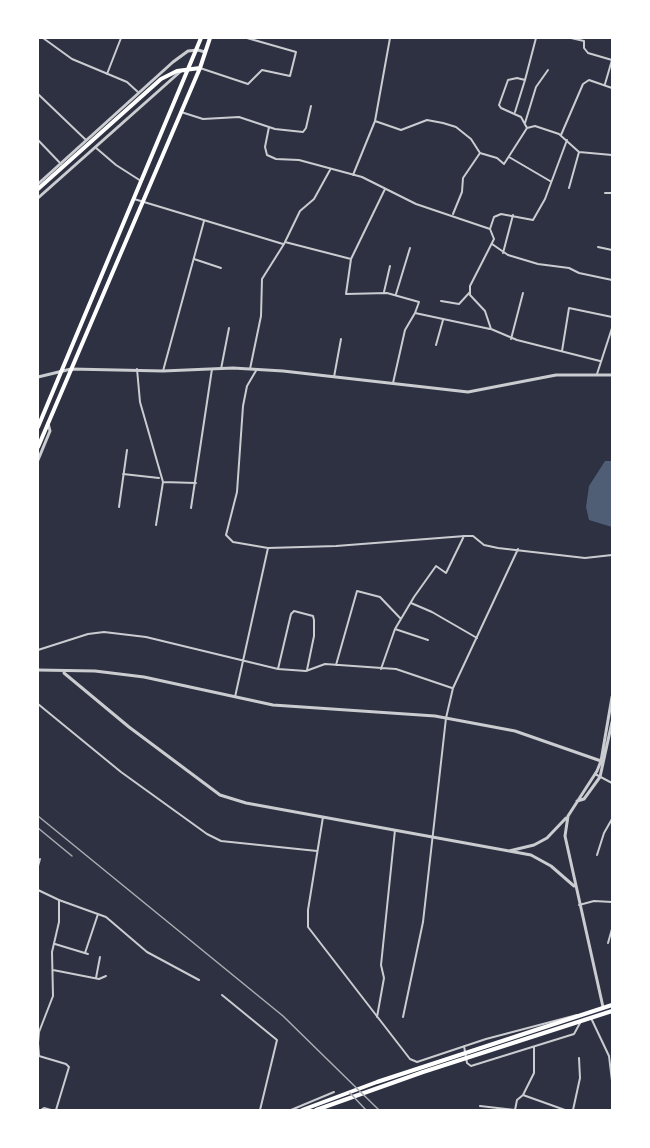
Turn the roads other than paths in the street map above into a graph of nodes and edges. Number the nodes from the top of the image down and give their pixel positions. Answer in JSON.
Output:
{"nodes":[{"id":1,"x":44,"y":38,"type":"edge"},
{"id":2,"x":121,"y":38,"type":"edge"},
{"id":3,"x":200,"y":38,"type":"edge"},
{"id":4,"x":210,"y":38,"type":"edge"},
{"id":5,"x":247,"y":38,"type":"edge"},
{"id":6,"x":390,"y":38,"type":"edge"},
{"id":7,"x":536,"y":38,"type":"edge"},
{"id":8,"x":571,"y":38,"type":"edge"},
{"id":9,"x":198,"y":50,"type":"junction"},
{"id":10,"x":205,"y":52,"type":"junction"},
{"id":11,"x":612,"y":60,"type":"edge"},
{"id":12,"x":200,"y":68,"type":"junction"},
{"id":13,"x":190,"y":69,"type":"junction"},
{"id":14,"x":183,"y":70,"type":"junction"},
{"id":15,"x":548,"y":70,"type":"dead end"},
{"id":16,"x":107,"y":74,"type":"junction"},
{"id":17,"x":525,"y":81,"type":"junction"},
{"id":18,"x":605,"y":84,"type":"junction"},
{"id":19,"x":612,"y":88,"type":"edge"},
{"id":20,"x":140,"y":93,"type":"junction"},
{"id":21,"x":38,"y":94,"type":"edge"},
{"id":22,"x":311,"y":106,"type":"dead end"},
{"id":23,"x":181,"y":112,"type":"junction"},
{"id":24,"x":515,"y":112,"type":"junction"},
{"id":25,"x":375,"y":121,"type":"junction"},
{"id":26,"x":525,"y":123,"type":"junction"},
{"id":27,"x":269,"y":127,"type":"junction"},
{"id":28,"x":527,"y":128,"type":"junction"},
{"id":29,"x":561,"y":136,"type":"junction"},
{"id":30,"x":38,"y":140,"type":"edge"},
{"id":31,"x":567,"y":140,"type":"junction"},
{"id":32,"x":87,"y":141,"type":"junction"},
{"id":33,"x":95,"y":147,"type":"junction"},
{"id":34,"x":579,"y":152,"type":"junction"},
{"id":35,"x":480,"y":153,"type":"junction"},
{"id":36,"x":612,"y":155,"type":"edge"},
{"id":37,"x":509,"y":157,"type":"junction"},
{"id":38,"x":60,"y":164,"type":"junction"},
{"id":39,"x":330,"y":170,"type":"junction"},
{"id":40,"x":353,"y":176,"type":"junction"},
{"id":41,"x":141,"y":181,"type":"junction"},
{"id":42,"x":550,"y":181,"type":"junction"},
{"id":43,"x":38,"y":184,"type":"edge"},
{"id":44,"x":386,"y":188,"type":"junction"},
{"id":45,"x":569,"y":188,"type":"dead end"},
{"id":46,"x":38,"y":189,"type":"edge"},
{"id":47,"x":605,"y":193,"type":"dead end"},
{"id":48,"x":612,"y":193,"type":"edge"},
{"id":49,"x":38,"y":198,"type":"edge"},
{"id":50,"x":134,"y":199,"type":"junction"},
{"id":51,"x":142,"y":202,"type":"junction"},
{"id":52,"x":453,"y":214,"type":"junction"},
{"id":53,"x":513,"y":215,"type":"junction"},
{"id":54,"x":204,"y":221,"type":"junction"},
{"id":55,"x":490,"y":229,"type":"junction"},
{"id":56,"x":285,"y":243,"type":"junction"},
{"id":57,"x":492,"y":244,"type":"junction"},
{"id":58,"x":598,"y":247,"type":"dead end"},
{"id":59,"x":410,"y":248,"type":"dead end"},
{"id":60,"x":612,"y":250,"type":"edge"},
{"id":61,"x":504,"y":253,"type":"junction"},
{"id":62,"x":194,"y":259,"type":"junction"},
{"id":63,"x":351,"y":259,"type":"junction"},
{"id":64,"x":390,"y":266,"type":"dead end"},
{"id":65,"x":221,"y":268,"type":"dead end"},
{"id":66,"x":612,"y":280,"type":"edge"},
{"id":67,"x":470,"y":292,"type":"junction"},
{"id":68,"x":384,"y":293,"type":"junction"},
{"id":69,"x":523,"y":293,"type":"dead end"},
{"id":70,"x":395,"y":295,"type":"junction"},
{"id":71,"x":441,"y":301,"type":"dead end"},
{"id":72,"x":415,"y":313,"type":"junction"},
{"id":73,"x":612,"y":317,"type":"edge"},
{"id":74,"x":443,"y":320,"type":"junction"},
{"id":75,"x":229,"y":328,"type":"dead end"},
{"id":76,"x":612,"y":328,"type":"edge"},
{"id":77,"x":491,"y":329,"type":"junction"},
{"id":78,"x":611,"y":334,"type":"edge"},
{"id":79,"x":341,"y":339,"type":"dead end"},
{"id":80,"x":511,"y":339,"type":"junction"},
{"id":81,"x":436,"y":345,"type":"dead end"},
{"id":82,"x":562,"y":351,"type":"junction"},
{"id":83,"x":600,"y":361,"type":"junction"},
{"id":84,"x":71,"y":369,"type":"junction"},
{"id":85,"x":137,"y":369,"type":"junction"},
{"id":86,"x":212,"y":369,"type":"junction"},
{"id":87,"x":221,"y":369,"type":"junction"},
{"id":88,"x":250,"y":369,"type":"junction"},
{"id":89,"x":256,"y":369,"type":"junction"},
{"id":90,"x":163,"y":371,"type":"junction"},
{"id":91,"x":59,"y":372,"type":"junction"},
{"id":92,"x":597,"y":374,"type":"junction"},
{"id":93,"x":612,"y":375,"type":"edge"},
{"id":94,"x":38,"y":377,"type":"edge"},
{"id":95,"x":334,"y":377,"type":"junction"},
{"id":96,"x":393,"y":383,"type":"junction"},
{"id":97,"x":39,"y":420,"type":"edge"},
{"id":98,"x":48,"y":422,"type":"junction"},
{"id":99,"x":38,"y":427,"type":"edge"},
{"id":100,"x":38,"y":447,"type":"edge"},
{"id":101,"x":127,"y":450,"type":"dead end"},
{"id":102,"x":38,"y":460,"type":"edge"},
{"id":103,"x":123,"y":474,"type":"junction"},
{"id":104,"x":160,"y":478,"type":"junction"},
{"id":105,"x":163,"y":482,"type":"junction"},
{"id":106,"x":196,"y":483,"type":"junction"},
{"id":107,"x":119,"y":507,"type":"dead end"},
{"id":108,"x":192,"y":508,"type":"dead end"},
{"id":109,"x":156,"y":525,"type":"dead end"},
{"id":110,"x":465,"y":536,"type":"junction"},
{"id":111,"x":268,"y":548,"type":"junction"},
{"id":112,"x":518,"y":549,"type":"junction"},
{"id":113,"x":612,"y":555,"type":"edge"},
{"id":114,"x":411,"y":603,"type":"junction"},
{"id":115,"x":401,"y":619,"type":"junction"},
{"id":116,"x":395,"y":629,"type":"junction"},
{"id":117,"x":477,"y":638,"type":"junction"},
{"id":118,"x":428,"y":640,"type":"dead end"},
{"id":119,"x":38,"y":650,"type":"edge"},
{"id":120,"x":243,"y":662,"type":"junction"},
{"id":121,"x":336,"y":665,"type":"junction"},
{"id":122,"x":278,"y":669,"type":"junction"},
{"id":123,"x":381,"y":669,"type":"junction"},
{"id":124,"x":38,"y":670,"type":"edge"},
{"id":125,"x":306,"y":671,"type":"junction"},
{"id":126,"x":63,"y":672,"type":"junction"},
{"id":127,"x":453,"y":688,"type":"junction"},
{"id":128,"x":234,"y":697,"type":"junction"},
{"id":129,"x":612,"y":698,"type":"edge"},
{"id":130,"x":38,"y":704,"type":"edge"},
{"id":131,"x":446,"y":718,"type":"junction"},
{"id":132,"x":612,"y":722,"type":"edge"},
{"id":133,"x":601,"y":761,"type":"junction"},
{"id":134,"x":595,"y":774,"type":"junction"},
{"id":135,"x":600,"y":777,"type":"junction"},
{"id":136,"x":612,"y":783,"type":"edge"},
{"id":137,"x":577,"y":801,"type":"junction"},
{"id":138,"x":568,"y":816,"type":"junction"},
{"id":139,"x":323,"y":817,"type":"junction"},
{"id":140,"x":612,"y":819,"type":"edge"},
{"id":141,"x":395,"y":830,"type":"junction"},
{"id":142,"x":432,"y":837,"type":"junction"},
{"id":143,"x":317,"y":851,"type":"junction"},
{"id":144,"x":507,"y":851,"type":"junction"},
{"id":145,"x":597,"y":855,"type":"dead end"},
{"id":146,"x":40,"y":859,"type":"dead end"},
{"id":147,"x":38,"y":866,"type":"edge"},
{"id":148,"x":574,"y":886,"type":"junction"},
{"id":149,"x":38,"y":890,"type":"edge"},
{"id":150,"x":59,"y":900,"type":"junction"},
{"id":151,"x":612,"y":902,"type":"edge"},
{"id":152,"x":579,"y":904,"type":"junction"},
{"id":153,"x":98,"y":914,"type":"junction"},
{"id":154,"x":612,"y":929,"type":"edge"},
{"id":155,"x":608,"y":943,"type":"dead end"},
{"id":156,"x":55,"y":944,"type":"junction"},
{"id":157,"x":100,"y":957,"type":"dead end"},
{"id":158,"x":52,"y":970,"type":"junction"},
{"id":159,"x":106,"y":976,"type":"dead end"},
{"id":160,"x":96,"y":978,"type":"junction"},
{"id":161,"x":199,"y":980,"type":"dead end"},
{"id":162,"x":222,"y":995,"type":"dead end"},
{"id":163,"x":612,"y":1005,"type":"edge"},
{"id":164,"x":603,"y":1009,"type":"junction"},
{"id":165,"x":612,"y":1011,"type":"edge"},
{"id":166,"x":604,"y":1014,"type":"junction"},
{"id":167,"x":590,"y":1016,"type":"junction"},
{"id":168,"x":377,"y":1017,"type":"junction"},
{"id":169,"x":403,"y":1017,"type":"dead end"},
{"id":170,"x":580,"y":1023,"type":"junction"},
{"id":171,"x":464,"y":1046,"type":"junction"},
{"id":172,"x":534,"y":1047,"type":"junction"},
{"id":173,"x":579,"y":1058,"type":"dead end"},
{"id":174,"x":612,"y":1081,"type":"edge"},
{"id":175,"x":334,"y":1092,"type":"dead end"},
{"id":176,"x":523,"y":1095,"type":"junction"},
{"id":177,"x":480,"y":1106,"type":"dead end"},
{"id":178,"x":41,"y":1110,"type":"edge"},
{"id":179,"x":51,"y":1110,"type":"edge"},
{"id":180,"x":56,"y":1110,"type":"edge"},
{"id":181,"x":260,"y":1110,"type":"edge"},
{"id":182,"x":291,"y":1110,"type":"edge"},
{"id":183,"x":302,"y":1110,"type":"edge"},
{"id":184,"x":316,"y":1110,"type":"edge"},
{"id":185,"x":515,"y":1110,"type":"edge"},
{"id":186,"x":565,"y":1110,"type":"edge"},
{"id":187,"x":573,"y":1110,"type":"edge"}],
"edges":[{"from":1,"to":16,"type":"street"},
{"from":2,"to":16,"type":"street"},
{"from":3,"to":9,"type":"main road"},
{"from":4,"to":10,"type":"main road"},
{"from":5,"to":12,"type":"street"},
{"from":6,"to":25,"type":"street"},
{"from":7,"to":17,"type":"street"},
{"from":8,"to":11,"type":"street"},
{"from":9,"to":10,"type":"street"},
{"from":9,"to":13,"type":"main road"},
{"from":9,"to":20,"type":"street"},
{"from":10,"to":12,"type":"main road"},
{"from":11,"to":18,"type":"street"},
{"from":12,"to":13,"type":"main road"},
{"from":12,"to":23,"type":"main road"},
{"from":13,"to":14,"type":"main road"},
{"from":13,"to":41,"type":"main road"},
{"from":14,"to":33,"type":"street"},
{"from":14,"to":46,"type":"main road"},
{"from":15,"to":26,"type":"street"},
{"from":16,"to":20,"type":"street"},
{"from":17,"to":24,"type":"street"},
{"from":17,"to":24,"type":"street"},
{"from":18,"to":19,"type":"street"},
{"from":18,"to":29,"type":"street"},
{"from":20,"to":32,"type":"street"},
{"from":21,"to":32,"type":"street"},
{"from":22,"to":27,"type":"street"},
{"from":23,"to":27,"type":"street"},
{"from":23,"to":51,"type":"main road"},
{"from":24,"to":26,"type":"street"},
{"from":25,"to":35,"type":"street"},
{"from":25,"to":40,"type":"street"},
{"from":26,"to":28,"type":"street"},
{"from":27,"to":39,"type":"street"},
{"from":28,"to":29,"type":"street"},
{"from":28,"to":37,"type":"street"},
{"from":29,"to":31,"type":"street"},
{"from":30,"to":38,"type":"street"},
{"from":31,"to":34,"type":"street"},
{"from":31,"to":42,"type":"street"},
{"from":32,"to":38,"type":"street"},
{"from":33,"to":41,"type":"street"},
{"from":33,"to":49,"type":"street"},
{"from":34,"to":36,"type":"street"},
{"from":34,"to":45,"type":"street"},
{"from":35,"to":37,"type":"street"},
{"from":35,"to":52,"type":"street"},
{"from":37,"to":42,"type":"street"},
{"from":38,"to":43,"type":"street"},
{"from":39,"to":40,"type":"street"},
{"from":39,"to":56,"type":"street"},
{"from":40,"to":44,"type":"street"},
{"from":41,"to":50,"type":"main road"},
{"from":42,"to":53,"type":"street"},
{"from":44,"to":52,"type":"street"},
{"from":44,"to":63,"type":"street"},
{"from":47,"to":48,"type":"street"},
{"from":50,"to":51,"type":"street"},
{"from":50,"to":91,"type":"main road"},
{"from":51,"to":54,"type":"street"},
{"from":51,"to":84,"type":"main road"},
{"from":52,"to":55,"type":"street"},
{"from":53,"to":55,"type":"street"},
{"from":53,"to":61,"type":"street"},
{"from":54,"to":56,"type":"street"},
{"from":54,"to":62,"type":"street"},
{"from":55,"to":57,"type":"street"},
{"from":56,"to":63,"type":"street"},
{"from":56,"to":88,"type":"street"},
{"from":57,"to":61,"type":"street"},
{"from":57,"to":67,"type":"street"},
{"from":58,"to":60,"type":"street"},
{"from":59,"to":70,"type":"street"},
{"from":61,"to":66,"type":"street"},
{"from":62,"to":65,"type":"street"},
{"from":62,"to":90,"type":"street"},
{"from":63,"to":68,"type":"street"},
{"from":64,"to":68,"type":"street"},
{"from":67,"to":71,"type":"street"},
{"from":67,"to":77,"type":"street"},
{"from":68,"to":70,"type":"street"},
{"from":69,"to":80,"type":"street"},
{"from":70,"to":72,"type":"street"},
{"from":72,"to":74,"type":"street"},
{"from":72,"to":96,"type":"street"},
{"from":73,"to":82,"type":"street"},
{"from":74,"to":77,"type":"street"},
{"from":74,"to":81,"type":"street"},
{"from":75,"to":87,"type":"street"},
{"from":76,"to":78,"type":"street"},
{"from":77,"to":80,"type":"street"},
{"from":78,"to":83,"type":"street"},
{"from":79,"to":95,"type":"street"},
{"from":80,"to":82,"type":"street"},
{"from":82,"to":83,"type":"street"},
{"from":83,"to":92,"type":"street"},
{"from":84,"to":85,"type":"street"},
{"from":84,"to":91,"type":"street"},
{"from":84,"to":98,"type":"main road"},
{"from":85,"to":90,"type":"street"},
{"from":85,"to":104,"type":"street"},
{"from":86,"to":87,"type":"street"},
{"from":86,"to":90,"type":"street"},
{"from":86,"to":106,"type":"street"},
{"from":87,"to":88,"type":"street"},
{"from":88,"to":89,"type":"street"},
{"from":89,"to":95,"type":"street"},
{"from":89,"to":111,"type":"street"},
{"from":91,"to":94,"type":"street"},
{"from":91,"to":97,"type":"main road"},
{"from":92,"to":93,"type":"street"},
{"from":92,"to":96,"type":"street"},
{"from":95,"to":96,"type":"street"},
{"from":97,"to":99,"type":"main road"},
{"from":98,"to":100,"type":"main road"},
{"from":98,"to":102,"type":"street"},
{"from":101,"to":103,"type":"street"},
{"from":103,"to":104,"type":"street"},
{"from":103,"to":107,"type":"street"},
{"from":104,"to":105,"type":"street"},
{"from":105,"to":106,"type":"street"},
{"from":105,"to":109,"type":"street"},
{"from":106,"to":108,"type":"street"},
{"from":110,"to":111,"type":"street"},
{"from":110,"to":112,"type":"street"},
{"from":110,"to":114,"type":"street"},
{"from":111,"to":120,"type":"street"},
{"from":112,"to":113,"type":"street"},
{"from":112,"to":117,"type":"street"},
{"from":114,"to":115,"type":"street"},
{"from":114,"to":117,"type":"street"},
{"from":115,"to":116,"type":"street"},
{"from":115,"to":121,"type":"street"},
{"from":116,"to":118,"type":"street"},
{"from":116,"to":123,"type":"street"},
{"from":117,"to":127,"type":"street"},
{"from":119,"to":120,"type":"street"},
{"from":120,"to":122,"type":"street"},
{"from":120,"to":128,"type":"street"},
{"from":121,"to":123,"type":"street"},
{"from":121,"to":125,"type":"street"},
{"from":122,"to":125,"type":"street"},
{"from":122,"to":125,"type":"street"},
{"from":123,"to":127,"type":"street"},
{"from":124,"to":126,"type":"street"},
{"from":126,"to":128,"type":"street"},
{"from":126,"to":139,"type":"street"},
{"from":127,"to":131,"type":"street"},
{"from":128,"to":131,"type":"street"},
{"from":129,"to":133,"type":"street"},
{"from":130,"to":143,"type":"street"},
{"from":131,"to":133,"type":"street"},
{"from":131,"to":142,"type":"street"},
{"from":132,"to":135,"type":"street"},
{"from":133,"to":134,"type":"street"},
{"from":134,"to":135,"type":"street"},
{"from":134,"to":137,"type":"street"},
{"from":135,"to":136,"type":"street"},
{"from":135,"to":137,"type":"street"},
{"from":137,"to":138,"type":"street"},
{"from":138,"to":144,"type":"street"},
{"from":138,"to":148,"type":"street"},
{"from":139,"to":141,"type":"street"},
{"from":139,"to":143,"type":"street"},
{"from":140,"to":145,"type":"street"},
{"from":141,"to":142,"type":"street"},
{"from":141,"to":168,"type":"street"},
{"from":142,"to":144,"type":"street"},
{"from":142,"to":169,"type":"street"},
{"from":143,"to":168,"type":"street"},
{"from":144,"to":148,"type":"street"},
{"from":146,"to":147,"type":"street"},
{"from":148,"to":152,"type":"street"},
{"from":149,"to":150,"type":"street"},
{"from":150,"to":153,"type":"street"},
{"from":150,"to":156,"type":"street"},
{"from":151,"to":152,"type":"street"},
{"from":152,"to":164,"type":"street"},
{"from":153,"to":156,"type":"street"},
{"from":153,"to":161,"type":"street"},
{"from":154,"to":155,"type":"street"},
{"from":156,"to":158,"type":"street"},
{"from":157,"to":160,"type":"street"},
{"from":158,"to":160,"type":"street"},
{"from":158,"to":180,"type":"street"},
{"from":159,"to":160,"type":"street"},
{"from":162,"to":181,"type":"street"},
{"from":163,"to":164,"type":"main road"},
{"from":164,"to":166,"type":"street"},
{"from":164,"to":167,"type":"main road"},
{"from":165,"to":166,"type":"main road"},
{"from":166,"to":167,"type":"main road"},
{"from":167,"to":170,"type":"main road"},
{"from":167,"to":171,"type":"street"},
{"from":167,"to":174,"type":"street"},
{"from":167,"to":183,"type":"main road"},
{"from":168,"to":171,"type":"street"},
{"from":170,"to":172,"type":"street"},
{"from":170,"to":184,"type":"main road"},
{"from":171,"to":172,"type":"street"},
{"from":172,"to":176,"type":"street"},
{"from":173,"to":187,"type":"street"},
{"from":175,"to":182,"type":"street"},
{"from":176,"to":185,"type":"street"},
{"from":176,"to":186,"type":"street"},
{"from":177,"to":185,"type":"street"},
{"from":178,"to":179,"type":"street"}]}
